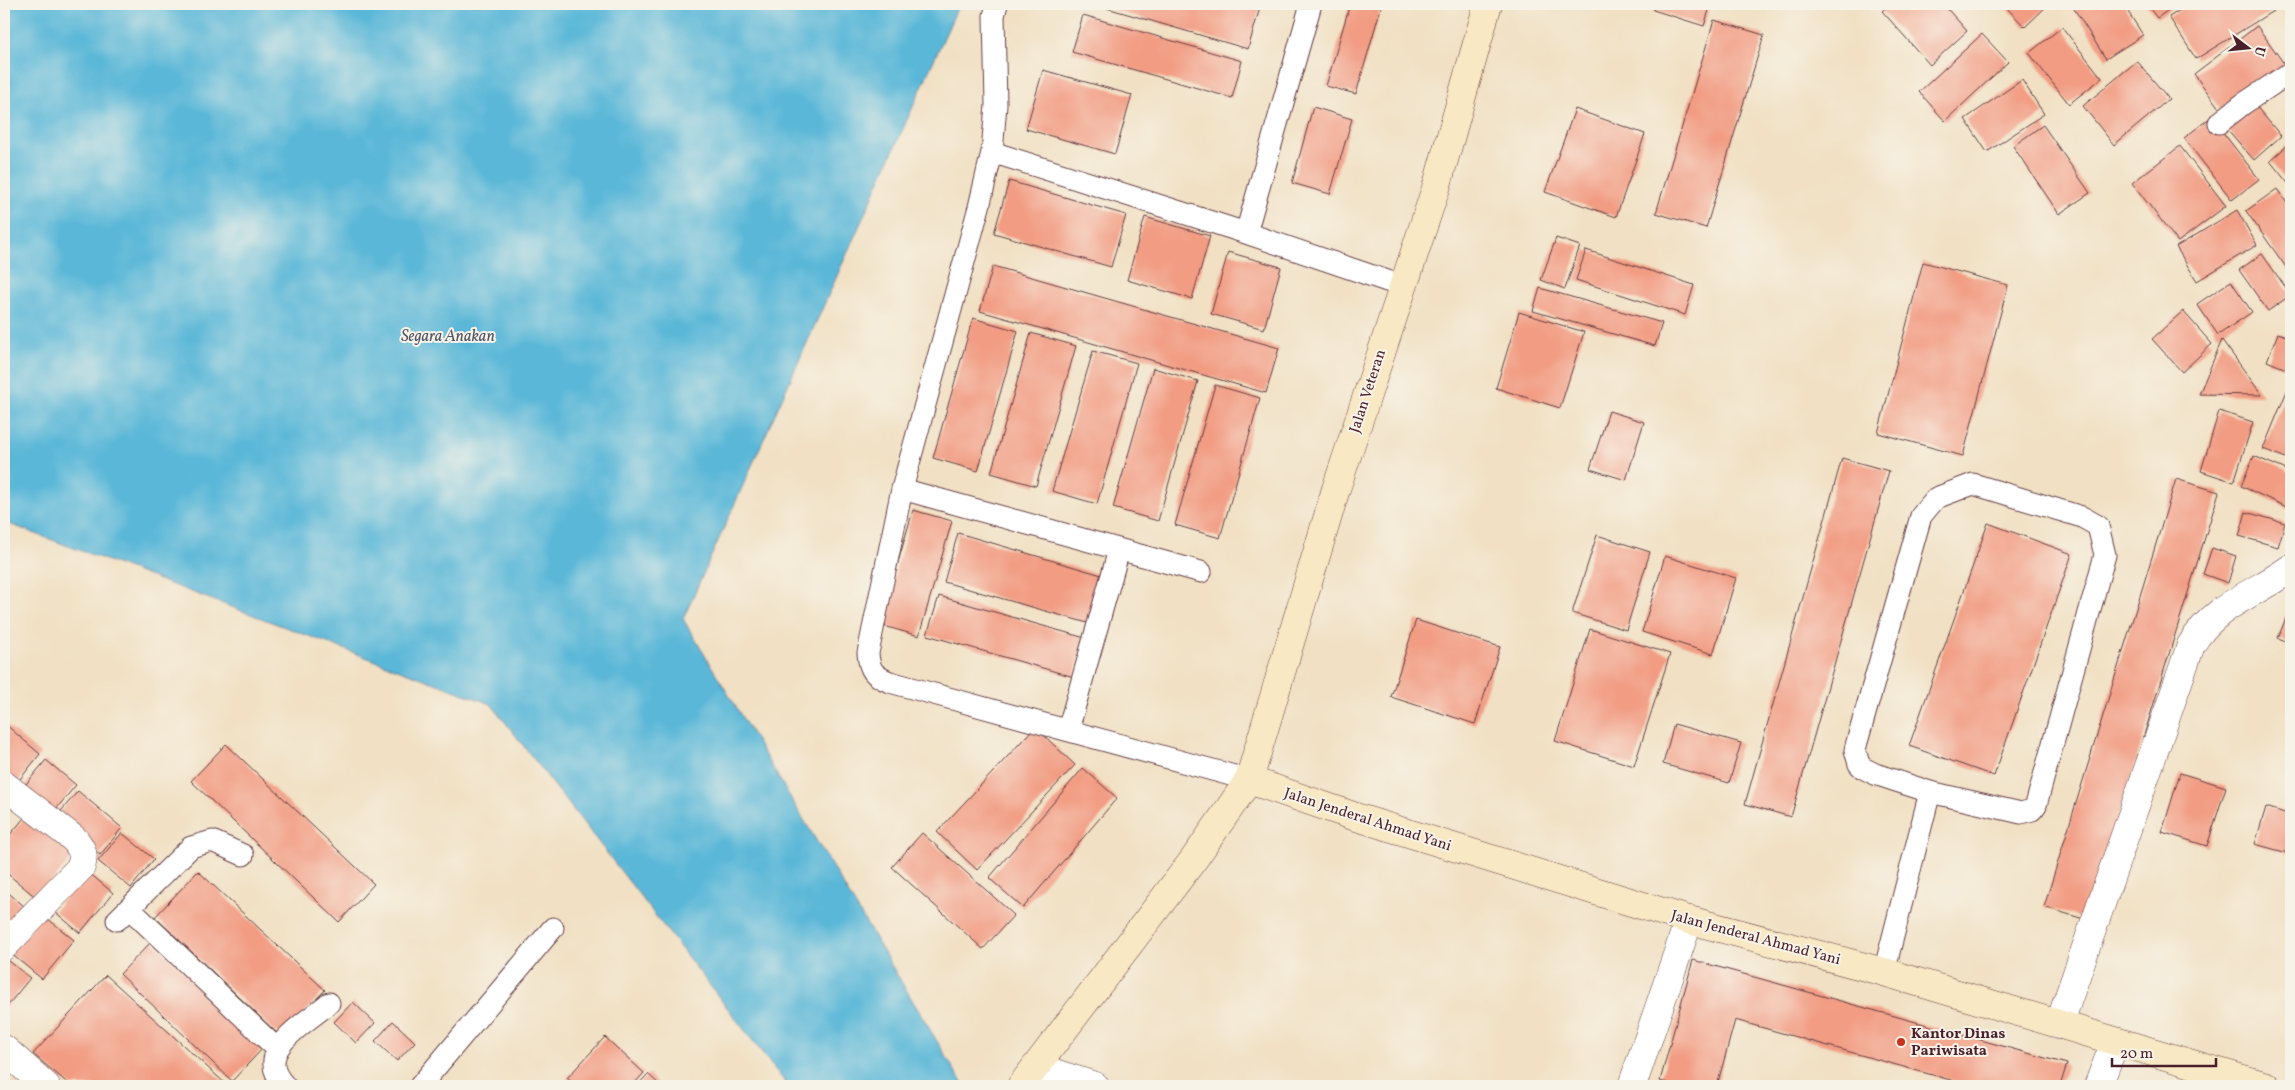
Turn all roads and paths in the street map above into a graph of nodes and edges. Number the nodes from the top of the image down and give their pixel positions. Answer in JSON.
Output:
{"nodes":[{"id":1,"x":996,"y":4,"type":"edge"},
{"id":2,"x":1311,"y":4,"type":"edge"},
{"id":3,"x":1488,"y":4,"type":"edge"},
{"id":4,"x":2291,"y":72,"type":"edge"},
{"id":5,"x":2219,"y":123,"type":"dead end"},
{"id":6,"x":992,"y":152,"type":"junction"},
{"id":7,"x":1246,"y":233,"type":"junction"},
{"id":8,"x":1402,"y":286,"type":"junction"},
{"id":9,"x":902,"y":489,"type":"junction"},
{"id":10,"x":1119,"y":550,"type":"junction"},
{"id":11,"x":2291,"y":568,"type":"edge"},
{"id":12,"x":1201,"y":572,"type":"dead end"},
{"id":13,"x":1068,"y":730,"type":"junction"},
{"id":14,"x":1249,"y":780,"type":"junction"},
{"id":15,"x":4,"y":785,"type":"edge"},
{"id":16,"x":1930,"y":792,"type":"junction"},
{"id":17,"x":243,"y":855,"type":"dead end"},
{"id":18,"x":1689,"y":920,"type":"junction"},
{"id":19,"x":553,"y":928,"type":"dead end"},
{"id":20,"x":4,"y":946,"type":"edge"},
{"id":21,"x":1884,"y":972,"type":"junction"},
{"id":22,"x":329,"y":1003,"type":"dead end"},
{"id":23,"x":2059,"y":1025,"type":"junction"},
{"id":24,"x":2115,"y":1042,"type":"junction"},
{"id":25,"x":276,"y":1048,"type":"junction"},
{"id":26,"x":4,"y":1049,"type":"edge"},
{"id":27,"x":1029,"y":1077,"type":"edge"},
{"id":28,"x":46,"y":1086,"type":"edge"},
{"id":29,"x":285,"y":1086,"type":"edge"},
{"id":30,"x":420,"y":1086,"type":"edge"},
{"id":31,"x":1095,"y":1086,"type":"edge"},
{"id":32,"x":1632,"y":1086,"type":"edge"},
{"id":33,"x":2098,"y":1086,"type":"edge"},
{"id":34,"x":2266,"y":1086,"type":"edge"}],
"edges":[{"from":1,"to":6,"type":"lane"},
{"from":2,"to":7,"type":"lane"},
{"from":3,"to":8,"type":"main road","name":"Jalan Veteran"},
{"from":4,"to":5,"type":"lane"},
{"from":6,"to":7,"type":"lane"},
{"from":6,"to":9,"type":"lane"},
{"from":7,"to":8,"type":"lane"},
{"from":8,"to":14,"type":"main road","name":"Jalan Veteran"},
{"from":9,"to":10,"type":"lane"},
{"from":9,"to":13,"type":"lane"},
{"from":10,"to":12,"type":"lane"},
{"from":10,"to":13,"type":"lane"},
{"from":11,"to":23,"type":"street"},
{"from":13,"to":14,"type":"lane"},
{"from":14,"to":18,"type":"main road","name":"Jalan Jenderal Ahmad Yani"},
{"from":14,"to":27,"type":"main road","name":"Jalan Veteran"},
{"from":15,"to":20,"type":"street"},
{"from":16,"to":16,"type":"lane"},
{"from":16,"to":21,"type":"lane"},
{"from":17,"to":25,"type":"lane"},
{"from":18,"to":21,"type":"main road","name":"Jalan Jenderal Ahmad Yani"},
{"from":18,"to":32,"type":"street"},
{"from":19,"to":30,"type":"lane"},
{"from":21,"to":23,"type":"main road","name":"Jalan Jenderal Ahmad Yani"},
{"from":22,"to":25,"type":"lane"},
{"from":23,"to":24,"type":"main road","name":"Jalan Jenderal Ahmad Yani"},
{"from":24,"to":33,"type":"street"},
{"from":24,"to":34,"type":"main road","name":"Jalan Jenderal Ahmad Yani"},
{"from":25,"to":29,"type":"lane"},
{"from":26,"to":28,"type":"street"},
{"from":27,"to":31,"type":"street"}]}
